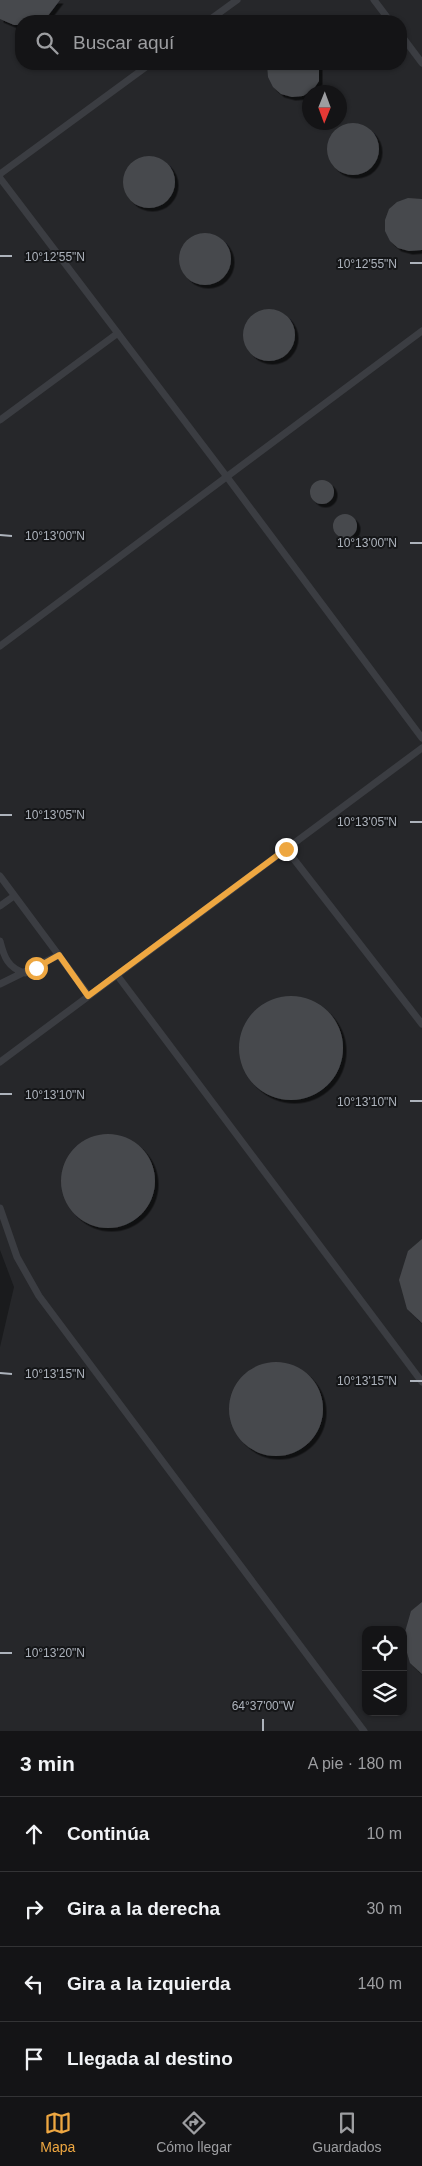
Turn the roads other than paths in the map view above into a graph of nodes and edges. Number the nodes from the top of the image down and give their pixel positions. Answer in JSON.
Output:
{"nodes":[{"id":1,"x":237,"y":0,"type":"edge"},
{"id":2,"x":374,"y":0,"type":"edge"},
{"id":3,"x":216,"y":15,"type":"edge"},
{"id":4,"x":385,"y":15,"type":"edge"},
{"id":5,"x":407,"y":44,"type":"edge"},
{"id":6,"x":422,"y":63,"type":"edge"},
{"id":7,"x":142,"y":70,"type":"edge"},
{"id":8,"x":0,"y":174,"type":"edge"},
{"id":9,"x":0,"y":178,"type":"edge"},
{"id":10,"x":422,"y":331,"type":"edge"},
{"id":11,"x":118,"y":333,"type":"junction"},
{"id":12,"x":0,"y":420,"type":"edge"},
{"id":13,"x":227,"y":477,"type":"junction"},
{"id":14,"x":0,"y":646,"type":"edge"},
{"id":15,"x":422,"y":738,"type":"edge"},
{"id":16,"x":422,"y":748,"type":"edge"},
{"id":17,"x":286,"y":849,"type":"junction"},
{"id":18,"x":0,"y":876,"type":"edge"},
{"id":19,"x":14,"y":896,"type":"junction"},
{"id":20,"x":0,"y":906,"type":"edge"},
{"id":21,"x":0,"y":941,"type":"edge"},
{"id":22,"x":59,"y":955,"type":"junction"},
{"id":23,"x":25,"y":973,"type":"junction"},
{"id":24,"x":117,"y":975,"type":"junction"},
{"id":25,"x":0,"y":984,"type":"edge"},
{"id":26,"x":88,"y":996,"type":"junction"},
{"id":27,"x":422,"y":1024,"type":"edge"},
{"id":28,"x":0,"y":1062,"type":"edge"},
{"id":29,"x":0,"y":1208,"type":"edge"},
{"id":30,"x":422,"y":1382,"type":"edge"},
{"id":31,"x":364,"y":1731,"type":"edge"}],
"edges":[{"from":1,"to":3,"type":"lane"},
{"from":2,"to":4,"type":"lane"},
{"from":5,"to":6,"type":"lane"},
{"from":7,"to":8,"type":"lane"},
{"from":9,"to":11,"type":"lane"},
{"from":10,"to":13,"type":"lane"},
{"from":11,"to":12,"type":"lane"},
{"from":11,"to":13,"type":"lane"},
{"from":13,"to":14,"type":"lane"},
{"from":13,"to":15,"type":"lane"},
{"from":16,"to":17,"type":"lane"},
{"from":17,"to":24,"type":"lane"},
{"from":17,"to":27,"type":"lane"},
{"from":18,"to":19,"type":"lane"},
{"from":19,"to":20,"type":"lane"},
{"from":19,"to":22,"type":"lane"},
{"from":21,"to":23,"type":"lane"},
{"from":22,"to":23,"type":"lane"},
{"from":22,"to":26,"type":"lane"},
{"from":23,"to":25,"type":"lane"},
{"from":24,"to":26,"type":"lane"},
{"from":24,"to":30,"type":"lane"},
{"from":26,"to":28,"type":"lane"},
{"from":29,"to":31,"type":"lane"}]}
